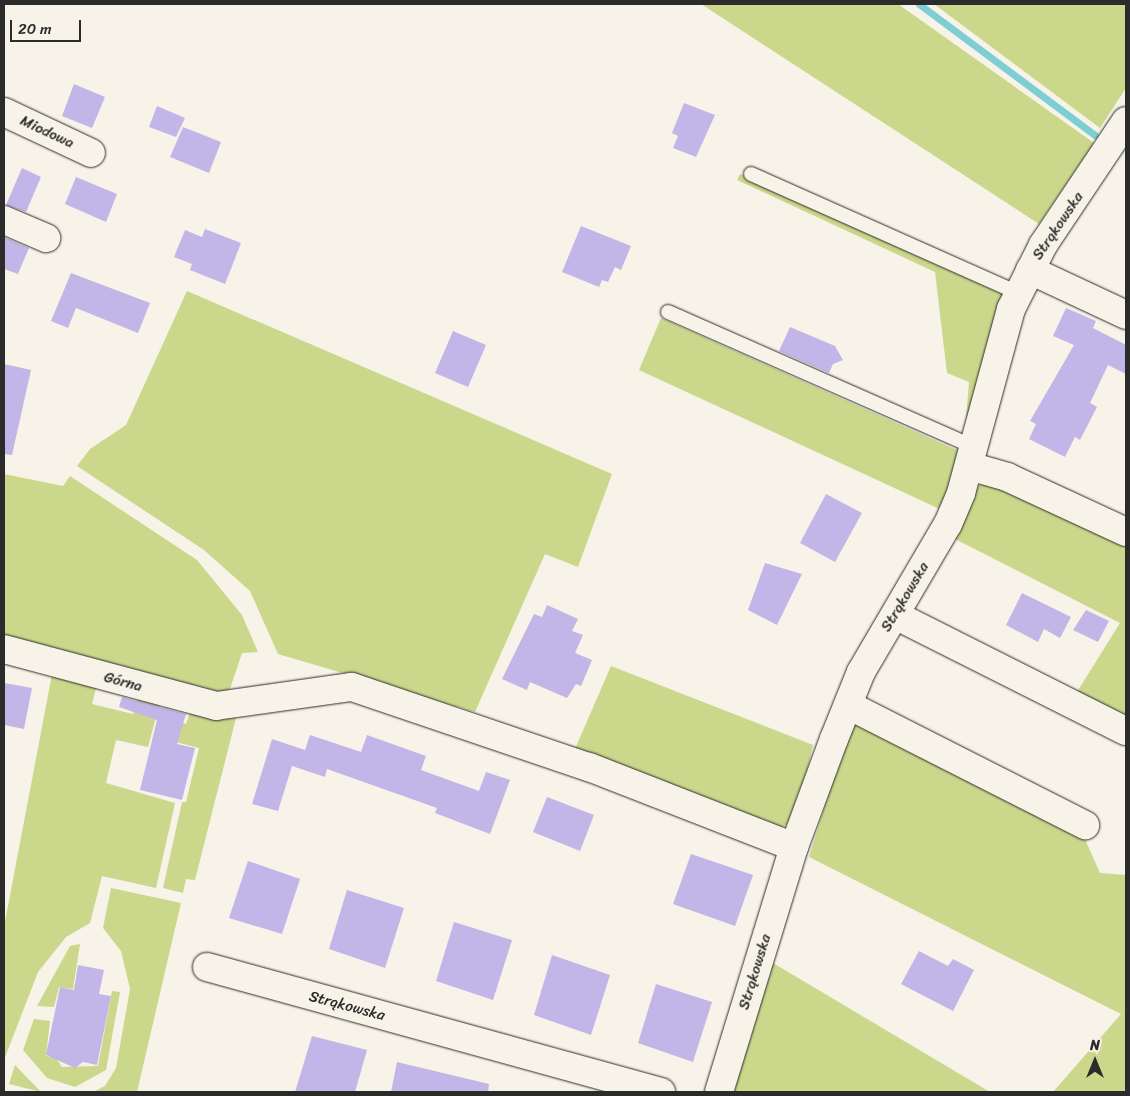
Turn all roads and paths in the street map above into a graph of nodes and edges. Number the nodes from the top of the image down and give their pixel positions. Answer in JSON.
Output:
{"nodes":[{"id":1,"x":4,"y":112,"type":"edge"},
{"id":2,"x":1123,"y":131,"type":"edge"},
{"id":3,"x":90,"y":153,"type":"dead end"},
{"id":4,"x":751,"y":174,"type":"dead end"},
{"id":5,"x":4,"y":220,"type":"edge"},
{"id":6,"x":46,"y":238,"type":"dead end"},
{"id":7,"x":1024,"y":282,"type":"junction"},
{"id":8,"x":668,"y":312,"type":"dead end"},
{"id":9,"x":1126,"y":315,"type":"edge"},
{"id":10,"x":972,"y":457,"type":"junction"},
{"id":11,"x":1126,"y":532,"type":"edge"},
{"id":12,"x":895,"y":615,"type":"junction"},
{"id":13,"x":4,"y":649,"type":"edge"},
{"id":14,"x":848,"y":705,"type":"junction"},
{"id":15,"x":1126,"y":731,"type":"edge"},
{"id":16,"x":1085,"y":825,"type":"dead end"},
{"id":17,"x":794,"y":847,"type":"junction"},
{"id":18,"x":207,"y":967,"type":"dead end"},
{"id":19,"x":661,"y":1092,"type":"edge"},
{"id":20,"x":719,"y":1092,"type":"edge"}],
"edges":[{"from":1,"to":3,"type":"street","name":"Miodowa"},
{"from":2,"to":7,"type":"street","name":"Strąkowska"},
{"from":4,"to":7,"type":"lane"},
{"from":5,"to":6,"type":"street"},
{"from":7,"to":9,"type":"street"},
{"from":7,"to":10,"type":"street","name":"Strąkowska"},
{"from":8,"to":10,"type":"lane"},
{"from":10,"to":11,"type":"street"},
{"from":10,"to":12,"type":"street","name":"Strąkowska"},
{"from":12,"to":14,"type":"street","name":"Strąkowska"},
{"from":12,"to":15,"type":"street"},
{"from":13,"to":17,"type":"street","name":"Górna"},
{"from":14,"to":16,"type":"street"},
{"from":14,"to":17,"type":"street","name":"Strąkowska"},
{"from":17,"to":20,"type":"street","name":"Strąkowska"},
{"from":18,"to":19,"type":"street","name":"Strąkowska"}]}
